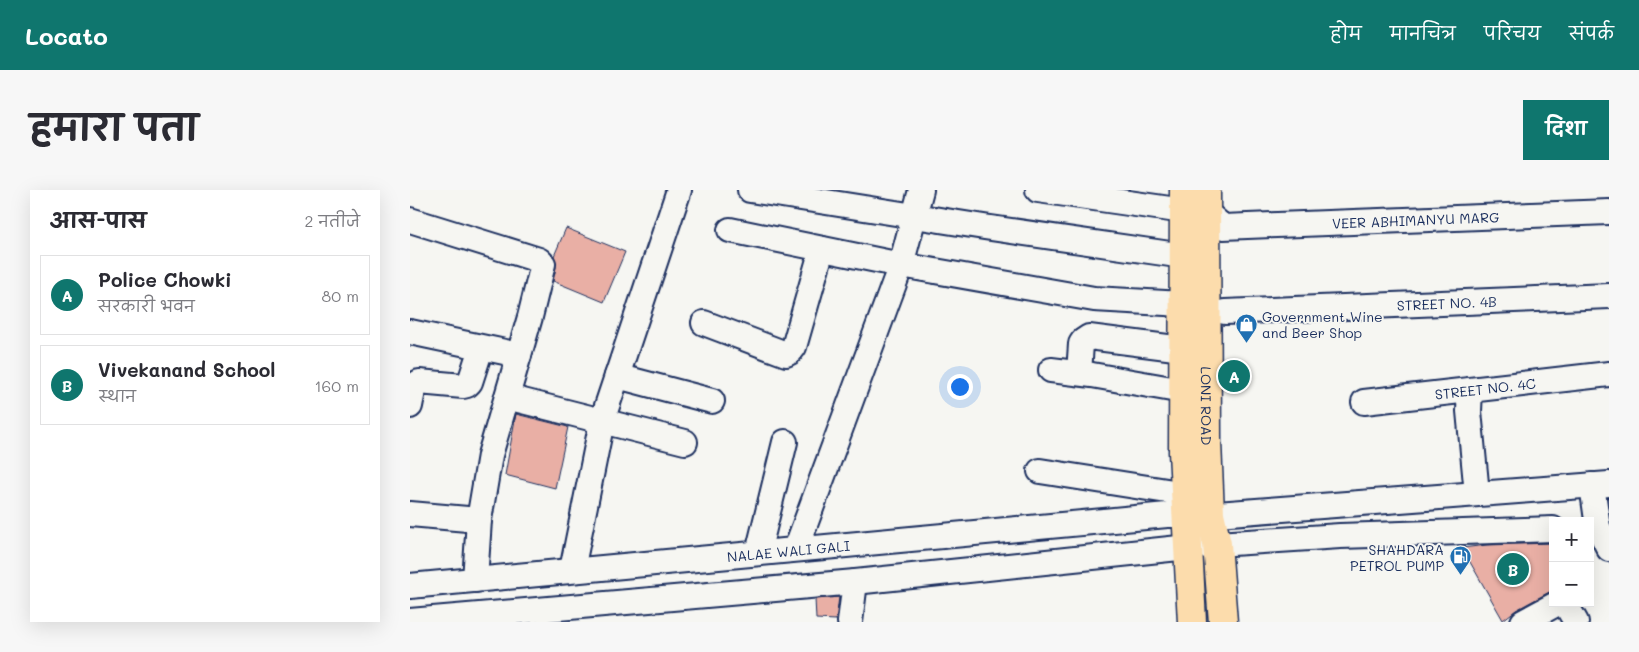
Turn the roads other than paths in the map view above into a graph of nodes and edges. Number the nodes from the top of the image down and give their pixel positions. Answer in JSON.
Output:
{"nodes":[{"id":1,"x":679,"y":190,"type":"edge"},
{"id":2,"x":750,"y":190,"type":"edge"},
{"id":3,"x":921,"y":190,"type":"edge"},
{"id":4,"x":1038,"y":190,"type":"edge"},
{"id":5,"x":1200,"y":206,"type":"edge"},
{"id":6,"x":1609,"y":212,"type":"edge"},
{"id":7,"x":915,"y":216,"type":"junction"},
{"id":8,"x":410,"y":220,"type":"edge"},
{"id":9,"x":730,"y":230,"type":"dead end"},
{"id":10,"x":822,"y":249,"type":"junction"},
{"id":11,"x":1184,"y":256,"type":"junction"},
{"id":12,"x":901,"y":265,"type":"junction"},
{"id":13,"x":1609,"y":296,"type":"edge"},
{"id":14,"x":1183,"y":304,"type":"junction"},
{"id":15,"x":1225,"y":312,"type":"dead end"},
{"id":16,"x":704,"y":324,"type":"dead end"},
{"id":17,"x":410,"y":332,"type":"edge"},
{"id":18,"x":481,"y":348,"type":"junction"},
{"id":19,"x":1183,"y":349,"type":"junction"},
{"id":20,"x":519,"y":355,"type":"junction"},
{"id":21,"x":1051,"y":370,"type":"dead end"},
{"id":22,"x":1079,"y":373,"type":"junction"},
{"id":23,"x":1609,"y":374,"type":"edge"},
{"id":24,"x":618,"y":376,"type":"junction"},
{"id":25,"x":1470,"y":390,"type":"junction"},
{"id":26,"x":1183,"y":391,"type":"junction"},
{"id":27,"x":507,"y":398,"type":"junction"},
{"id":28,"x":712,"y":401,"type":"dead end"},
{"id":29,"x":1364,"y":402,"type":"dead end"},
{"id":30,"x":410,"y":406,"type":"edge"},
{"id":31,"x":602,"y":421,"type":"junction"},
{"id":32,"x":685,"y":442,"type":"dead end"},
{"id":33,"x":785,"y":442,"type":"dead end"},
{"id":34,"x":1040,"y":471,"type":"dead end"},
{"id":35,"x":1600,"y":485,"type":"edge"},
{"id":36,"x":1477,"y":494,"type":"junction"},
{"id":37,"x":1187,"y":510,"type":"junction"},
{"id":38,"x":410,"y":514,"type":"edge"},
{"id":39,"x":478,"y":520,"type":"junction"},
{"id":40,"x":1599,"y":527,"type":"edge"},
{"id":41,"x":1549,"y":529,"type":"edge"},
{"id":42,"x":1217,"y":544,"type":"junction"},
{"id":43,"x":1609,"y":548,"type":"edge"},
{"id":44,"x":796,"y":549,"type":"junction"},
{"id":45,"x":1188,"y":551,"type":"junction"},
{"id":46,"x":758,"y":552,"type":"junction"},
{"id":47,"x":572,"y":570,"type":"junction"},
{"id":48,"x":475,"y":580,"type":"junction"},
{"id":49,"x":855,"y":582,"type":"junction"},
{"id":50,"x":410,"y":586,"type":"edge"},
{"id":51,"x":1551,"y":607,"type":"edge"},
{"id":52,"x":1567,"y":607,"type":"edge"},
{"id":53,"x":410,"y":621,"type":"edge"},
{"id":54,"x":850,"y":622,"type":"edge"},
{"id":55,"x":1192,"y":622,"type":"edge"},
{"id":56,"x":1223,"y":622,"type":"edge"},
{"id":57,"x":1523,"y":622,"type":"edge"},
{"id":58,"x":1576,"y":622,"type":"edge"}],
"edges":[{"from":1,"to":24,"type":"street"},
{"from":2,"to":7,"type":"street"},
{"from":3,"to":7,"type":"street"},
{"from":4,"to":5,"type":"street","name":"VEER ABHIMANYU MARG"},
{"from":5,"to":6,"type":"street","name":"VEER ABHIMANYU MARG"},
{"from":5,"to":11,"type":"highway","name":"LONI ROAD"},
{"from":5,"to":37,"type":"highway","name":"LONI ROAD"},
{"from":7,"to":11,"type":"street"},
{"from":7,"to":12,"type":"street"},
{"from":8,"to":20,"type":"street"},
{"from":9,"to":10,"type":"street"},
{"from":10,"to":12,"type":"street"},
{"from":10,"to":16,"type":"street"},
{"from":11,"to":14,"type":"highway","name":"LONI ROAD"},
{"from":12,"to":14,"type":"street"},
{"from":12,"to":44,"type":"street"},
{"from":13,"to":15,"type":"street","name":"STREET NO. 4B"},
{"from":14,"to":19,"type":"highway","name":"LONI ROAD"},
{"from":17,"to":18,"type":"street"},
{"from":18,"to":20,"type":"street"},
{"from":18,"to":30,"type":"street"},
{"from":19,"to":22,"type":"street"},
{"from":19,"to":26,"type":"highway","name":"LONI ROAD"},
{"from":20,"to":27,"type":"street"},
{"from":21,"to":22,"type":"street"},
{"from":22,"to":26,"type":"street"},
{"from":23,"to":25,"type":"street","name":"STREET NO. 4C"},
{"from":24,"to":28,"type":"street"},
{"from":24,"to":31,"type":"street"},
{"from":25,"to":29,"type":"street","name":"STREET NO. 4C"},
{"from":25,"to":36,"type":"street"},
{"from":26,"to":37,"type":"highway","name":"LONI ROAD"},
{"from":27,"to":31,"type":"street"},
{"from":27,"to":39,"type":"street"},
{"from":31,"to":32,"type":"street"},
{"from":31,"to":47,"type":"street"},
{"from":33,"to":46,"type":"street"},
{"from":34,"to":37,"type":"street"},
{"from":35,"to":36,"type":"street"},
{"from":35,"to":40,"type":"street"},
{"from":36,"to":37,"type":"street"},
{"from":37,"to":42,"type":"highway","name":"LONI ROAD"},
{"from":37,"to":44,"type":"street","name":"NALAE WALI GALI"},
{"from":37,"to":45,"type":"highway","name":"LONI ROAD"},
{"from":38,"to":39,"type":"street"},
{"from":39,"to":48,"type":"street"},
{"from":40,"to":43,"type":"street"},
{"from":41,"to":42,"type":"street"},
{"from":42,"to":45,"type":"street"},
{"from":42,"to":56,"type":"highway","name":"LONI ROAD"},
{"from":44,"to":46,"type":"street","name":"NALAE WALI GALI"},
{"from":45,"to":49,"type":"street"},
{"from":45,"to":55,"type":"highway","name":"LONI ROAD"},
{"from":46,"to":47,"type":"street","name":"NALAE WALI GALI"},
{"from":47,"to":48,"type":"street","name":"NALAE WALI GALI"},
{"from":48,"to":50,"type":"street","name":"NALAE WALI GALI"},
{"from":49,"to":53,"type":"street"},
{"from":49,"to":54,"type":"street"},
{"from":51,"to":57,"type":"street"},
{"from":52,"to":58,"type":"street"}]}
